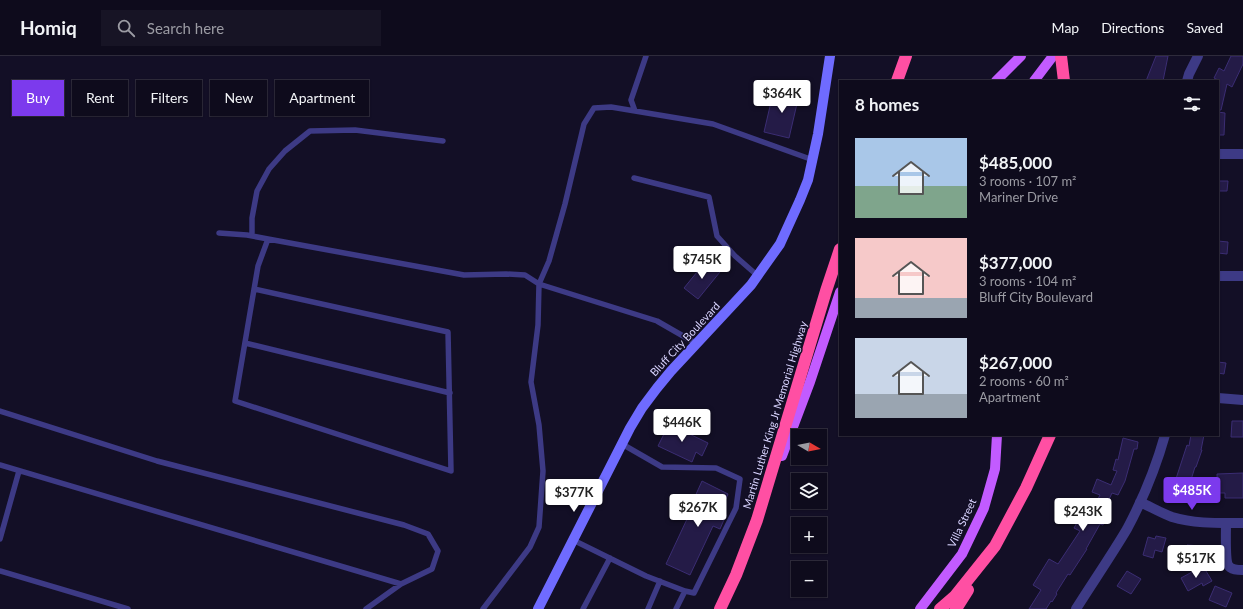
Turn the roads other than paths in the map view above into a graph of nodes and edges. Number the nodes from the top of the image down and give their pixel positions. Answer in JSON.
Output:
{"nodes":[{"id":1,"x":646,"y":56,"type":"edge"},
{"id":2,"x":830,"y":56,"type":"edge"},
{"id":3,"x":906,"y":56,"type":"edge"},
{"id":4,"x":1021,"y":56,"type":"edge"},
{"id":5,"x":1053,"y":56,"type":"edge"},
{"id":6,"x":1061,"y":56,"type":"edge"},
{"id":7,"x":1198,"y":56,"type":"edge"},
{"id":8,"x":1063,"y":77,"type":"edge"},
{"id":9,"x":897,"y":80,"type":"edge"},
{"id":10,"x":997,"y":80,"type":"edge"},
{"id":11,"x":1035,"y":80,"type":"edge"},
{"id":12,"x":1187,"y":80,"type":"edge"},
{"id":13,"x":634,"y":111,"type":"junction"},
{"id":14,"x":443,"y":141,"type":"dead end"},
{"id":15,"x":1219,"y":154,"type":"edge"},
{"id":16,"x":1243,"y":154,"type":"edge"},
{"id":17,"x":813,"y":160,"type":"junction"},
{"id":18,"x":634,"y":178,"type":"dead end"},
{"id":19,"x":219,"y":233,"type":"dead end"},
{"id":20,"x":252,"y":235,"type":"junction"},
{"id":21,"x":268,"y":239,"type":"junction"},
{"id":22,"x":839,"y":252,"type":"edge"},
{"id":23,"x":758,"y":276,"type":"junction"},
{"id":24,"x":1219,"y":276,"type":"edge"},
{"id":25,"x":1243,"y":276,"type":"edge"},
{"id":26,"x":539,"y":284,"type":"junction"},
{"id":27,"x":254,"y":289,"type":"junction"},
{"id":28,"x":839,"y":295,"type":"edge"},
{"id":29,"x":245,"y":343,"type":"junction"},
{"id":30,"x":697,"y":344,"type":"junction"},
{"id":31,"x":450,"y":393,"type":"junction"},
{"id":32,"x":1219,"y":398,"type":"edge"},
{"id":33,"x":1243,"y":400,"type":"edge"},
{"id":34,"x":0,"y":411,"type":"edge"},
{"id":35,"x":998,"y":436,"type":"edge"},
{"id":36,"x":1050,"y":436,"type":"edge"},
{"id":37,"x":1166,"y":436,"type":"edge"},
{"id":38,"x":622,"y":444,"type":"junction"},
{"id":39,"x":0,"y":465,"type":"edge"},
{"id":40,"x":19,"y":470,"type":"junction"},
{"id":41,"x":1140,"y":502,"type":"junction"},
{"id":42,"x":757,"y":520,"type":"junction"},
{"id":43,"x":1226,"y":523,"type":"junction"},
{"id":44,"x":1243,"y":523,"type":"edge"},
{"id":45,"x":0,"y":539,"type":"edge"},
{"id":46,"x":573,"y":540,"type":"junction"},
{"id":47,"x":995,"y":546,"type":"junction"},
{"id":48,"x":610,"y":558,"type":"junction"},
{"id":49,"x":1243,"y":570,"type":"edge"},
{"id":50,"x":0,"y":571,"type":"edge"},
{"id":51,"x":660,"y":581,"type":"junction"},
{"id":52,"x":401,"y":584,"type":"junction"},
{"id":53,"x":685,"y":591,"type":"junction"},
{"id":54,"x":128,"y":609,"type":"edge"},
{"id":55,"x":366,"y":609,"type":"edge"},
{"id":56,"x":484,"y":609,"type":"edge"},
{"id":57,"x":538,"y":609,"type":"edge"},
{"id":58,"x":583,"y":609,"type":"edge"},
{"id":59,"x":648,"y":609,"type":"edge"},
{"id":60,"x":676,"y":609,"type":"edge"},
{"id":61,"x":720,"y":609,"type":"edge"},
{"id":62,"x":920,"y":609,"type":"edge"},
{"id":63,"x":940,"y":609,"type":"edge"},
{"id":64,"x":956,"y":609,"type":"edge"},
{"id":65,"x":1076,"y":609,"type":"edge"}],
"edges":[{"from":1,"to":13,"type":"lane"},
{"from":2,"to":17,"type":"street","name":"Bluff City Boulevard"},
{"from":3,"to":9,"type":"highway"},
{"from":4,"to":10,"type":"main road"},
{"from":5,"to":11,"type":"main road"},
{"from":6,"to":8,"type":"highway"},
{"from":7,"to":12,"type":"street"},
{"from":13,"to":17,"type":"lane"},
{"from":13,"to":26,"type":"lane"},
{"from":14,"to":20,"type":"lane"},
{"from":15,"to":16,"type":"street"},
{"from":17,"to":23,"type":"street","name":"Bluff City Boulevard"},
{"from":18,"to":23,"type":"lane"},
{"from":19,"to":20,"type":"lane"},
{"from":20,"to":21,"type":"lane"},
{"from":21,"to":26,"type":"lane"},
{"from":21,"to":27,"type":"lane"},
{"from":22,"to":42,"type":"highway","name":"Martin Luther King Jr Memorial Highway"},
{"from":23,"to":30,"type":"street","name":"Bluff City Boulevard"},
{"from":24,"to":25,"type":"street"},
{"from":26,"to":30,"type":"lane"},
{"from":26,"to":56,"type":"lane"},
{"from":27,"to":29,"type":"lane"},
{"from":27,"to":31,"type":"lane"},
{"from":28,"to":42,"type":"main road"},
{"from":29,"to":31,"type":"lane"},
{"from":29,"to":31,"type":"lane"},
{"from":30,"to":38,"type":"street","name":"Bluff City Boulevard"},
{"from":32,"to":33,"type":"street"},
{"from":34,"to":52,"type":"lane"},
{"from":35,"to":62,"type":"main road","name":"Villa Street"},
{"from":36,"to":47,"type":"highway"},
{"from":37,"to":41,"type":"street"},
{"from":38,"to":46,"type":"street","name":"Bluff City Boulevard"},
{"from":38,"to":53,"type":"lane"},
{"from":39,"to":40,"type":"lane"},
{"from":40,"to":45,"type":"lane"},
{"from":40,"to":52,"type":"lane"},
{"from":41,"to":43,"type":"street"},
{"from":41,"to":65,"type":"street"},
{"from":42,"to":61,"type":"highway","name":"Martin Luther King Jr Memorial Highway"},
{"from":43,"to":44,"type":"street"},
{"from":43,"to":49,"type":"street"},
{"from":46,"to":48,"type":"lane"},
{"from":46,"to":57,"type":"street","name":"Bluff City Boulevard"},
{"from":47,"to":63,"type":"highway"},
{"from":47,"to":64,"type":"highway"},
{"from":48,"to":51,"type":"lane"},
{"from":48,"to":58,"type":"lane"},
{"from":50,"to":54,"type":"lane"},
{"from":51,"to":53,"type":"lane"},
{"from":51,"to":59,"type":"lane"},
{"from":52,"to":55,"type":"lane"},
{"from":53,"to":60,"type":"lane"}]}
